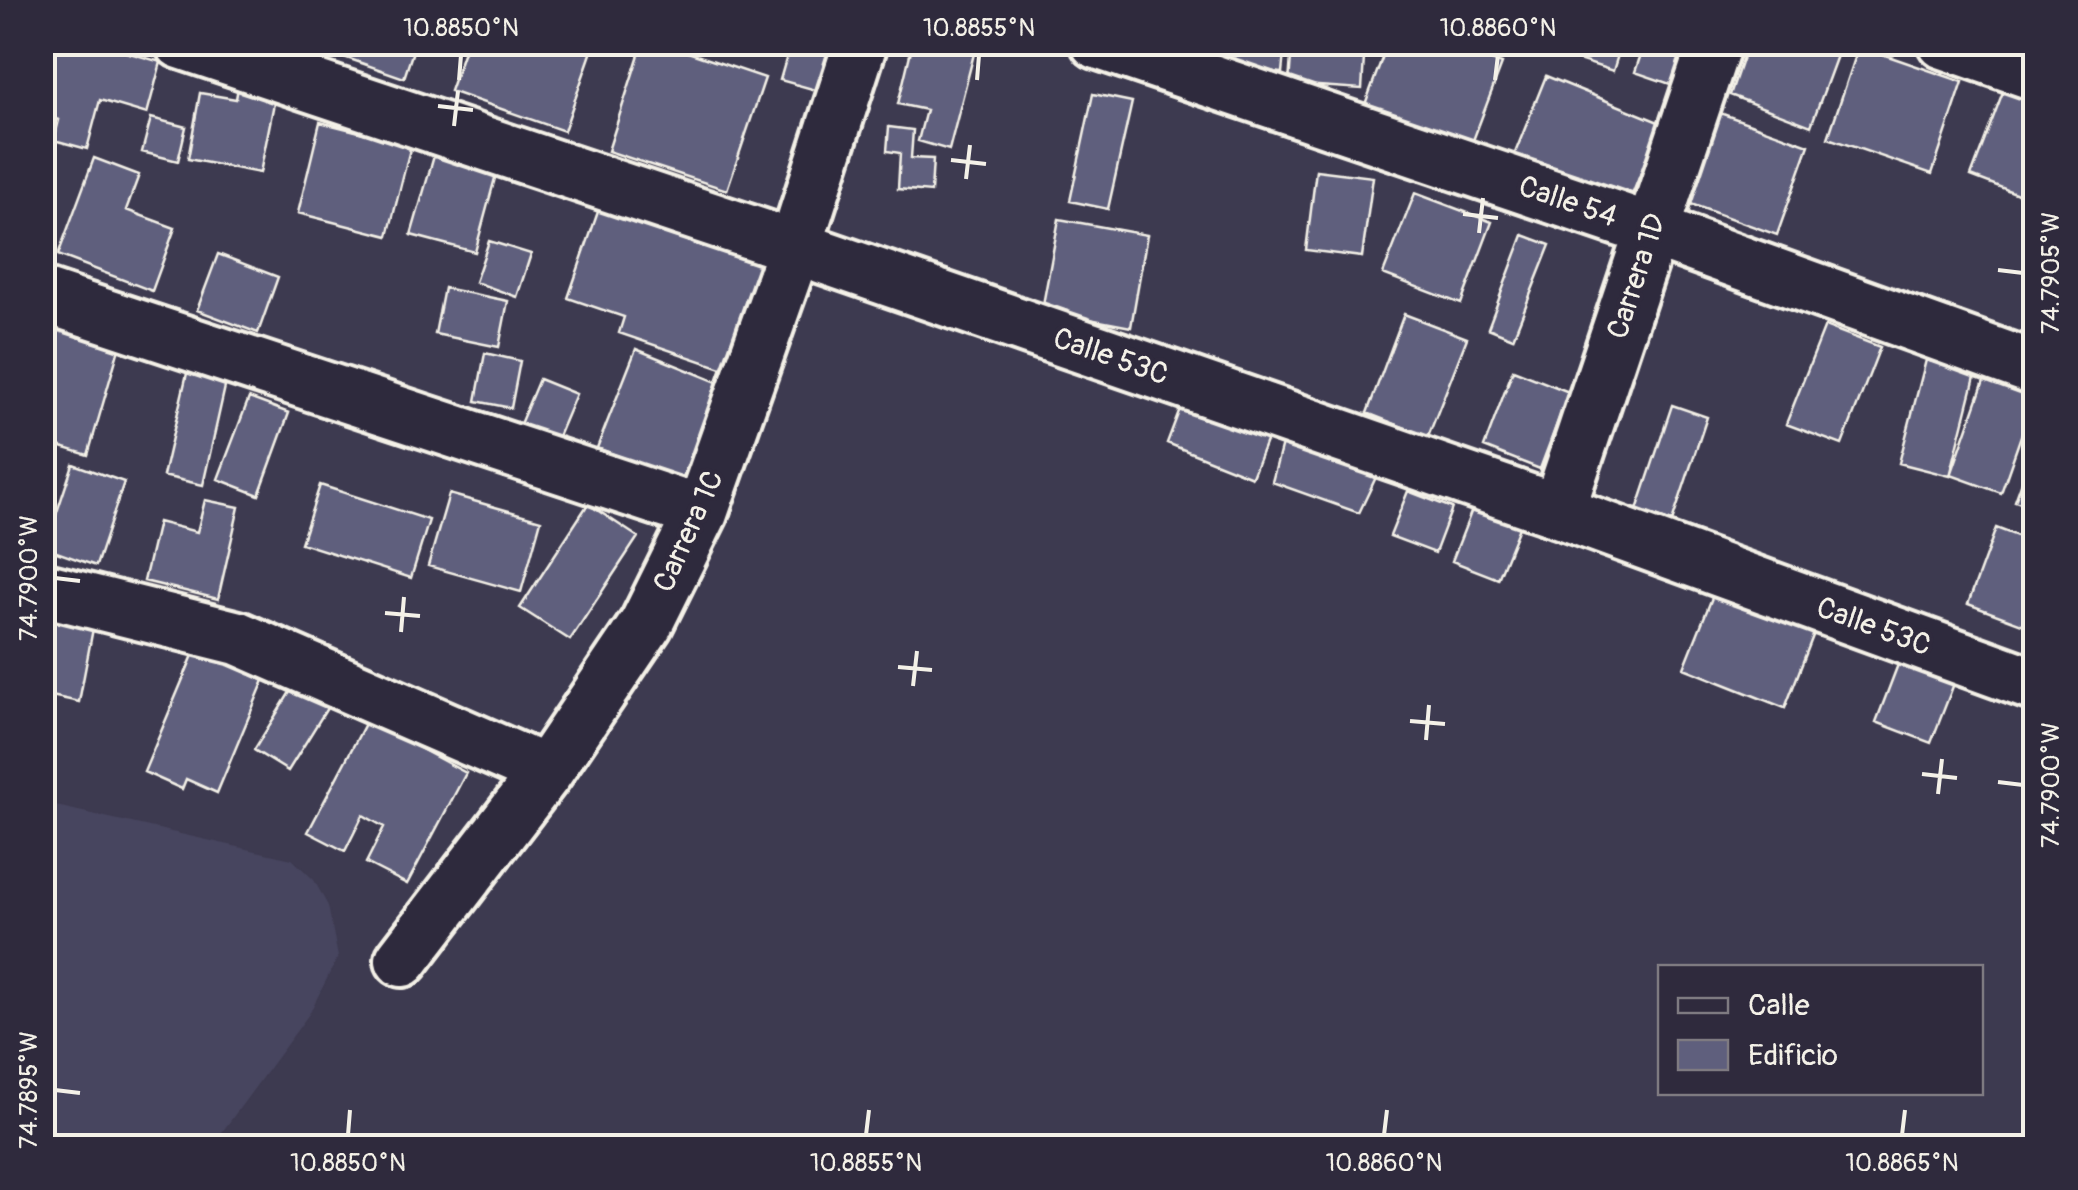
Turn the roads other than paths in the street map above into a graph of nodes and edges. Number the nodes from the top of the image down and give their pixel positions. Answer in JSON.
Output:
{"nodes":[{"id":1,"x":181,"y":42,"type":"edge"},
{"id":2,"x":861,"y":42,"type":"edge"},
{"id":3,"x":1097,"y":42,"type":"edge"},
{"id":4,"x":1716,"y":42,"type":"edge"},
{"id":5,"x":1944,"y":42,"type":"edge"},
{"id":6,"x":2036,"y":74,"type":"edge"},
{"id":7,"x":1651,"y":230,"type":"junction"},
{"id":8,"x":794,"y":247,"type":"junction"},
{"id":9,"x":42,"y":294,"type":"edge"},
{"id":10,"x":2036,"y":369,"type":"edge"},
{"id":11,"x":1558,"y":511,"type":"junction"},
{"id":12,"x":701,"y":513,"type":"junction"},
{"id":13,"x":42,"y":590,"type":"edge"},
{"id":14,"x":2036,"y":686,"type":"edge"},
{"id":15,"x":546,"y":772,"type":"junction"},
{"id":16,"x":402,"y":960,"type":"dead end"}],
"edges":[{"from":1,"to":8,"type":"street","name":"Calle 53C"},
{"from":2,"to":8,"type":"street","name":"Carrera 1C"},
{"from":3,"to":7,"type":"street","name":"Calle 54"},
{"from":4,"to":7,"type":"street","name":"Carrera 1D"},
{"from":5,"to":6,"type":"street"},
{"from":7,"to":10,"type":"street","name":"Calle 54"},
{"from":7,"to":11,"type":"street","name":"Carrera 1D"},
{"from":8,"to":11,"type":"street","name":"Calle 53C"},
{"from":8,"to":12,"type":"street","name":"Carrera 1C"},
{"from":9,"to":12,"type":"street"},
{"from":11,"to":14,"type":"street","name":"Calle 53C"},
{"from":12,"to":15,"type":"street","name":"Carrera 1C"},
{"from":13,"to":15,"type":"street"},
{"from":15,"to":16,"type":"street","name":"Carrera 1C"}]}
